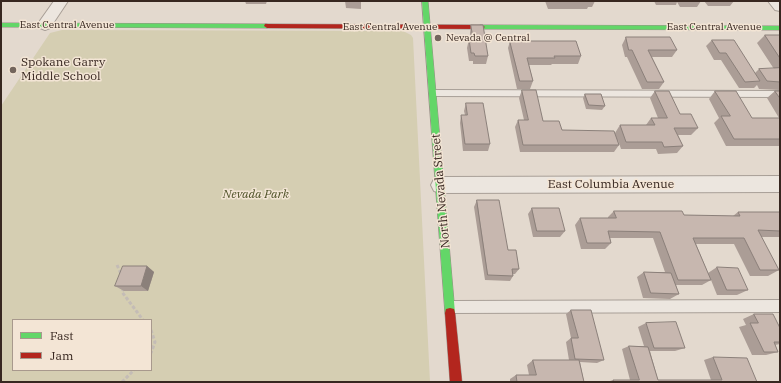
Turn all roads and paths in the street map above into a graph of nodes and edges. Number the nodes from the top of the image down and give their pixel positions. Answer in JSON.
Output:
{"nodes":[{"id":1,"x":61,"y":1,"type":"edge"},
{"id":2,"x":425,"y":1,"type":"edge"},
{"id":3,"x":775,"y":1,"type":"edge"},
{"id":4,"x":780,"y":7,"type":"edge"},
{"id":5,"x":1,"y":25,"type":"edge"},
{"id":6,"x":45,"y":25,"type":"junction"},
{"id":7,"x":427,"y":27,"type":"junction"},
{"id":8,"x":780,"y":28,"type":"edge"},
{"id":9,"x":433,"y":94,"type":"junction"},
{"id":10,"x":780,"y":94,"type":"edge"},
{"id":11,"x":780,"y":184,"type":"edge"},
{"id":12,"x":441,"y":185,"type":"junction"},
{"id":13,"x":118,"y":265,"type":"dead end"},
{"id":14,"x":128,"y":276,"type":"edge"},
{"id":15,"x":126,"y":281,"type":"edge"},
{"id":16,"x":780,"y":306,"type":"edge"},
{"id":17,"x":451,"y":307,"type":"junction"},
{"id":18,"x":142,"y":319,"type":"edge"},
{"id":19,"x":152,"y":332,"type":"edge"},
{"id":20,"x":152,"y":351,"type":"edge"},
{"id":21,"x":133,"y":371,"type":"edge"},
{"id":22,"x":122,"y":382,"type":"edge"},
{"id":23,"x":456,"y":382,"type":"edge"}],
"edges":[{"from":1,"to":6,"type":"street"},
{"from":2,"to":7,"type":"street","name":"North Nevada Street"},
{"from":3,"to":4,"type":"street"},
{"from":5,"to":6,"type":"street","name":"East Central Avenue"},
{"from":6,"to":7,"type":"street","name":"East Central Avenue"},
{"from":7,"to":8,"type":"street","name":"East Central Avenue"},
{"from":7,"to":9,"type":"street","name":"North Nevada Street"},
{"from":9,"to":10,"type":"lane"},
{"from":9,"to":12,"type":"street","name":"North Nevada Street"},
{"from":11,"to":12,"type":"street","name":"East Columbia Avenue"},
{"from":12,"to":17,"type":"street","name":"North Nevada Street"},
{"from":13,"to":14,"type":"path"},
{"from":15,"to":18,"type":"path"},
{"from":16,"to":17,"type":"lane"},
{"from":17,"to":23,"type":"street","name":"North Nevada Street"},
{"from":19,"to":20,"type":"path"},
{"from":21,"to":22,"type":"path"}]}
